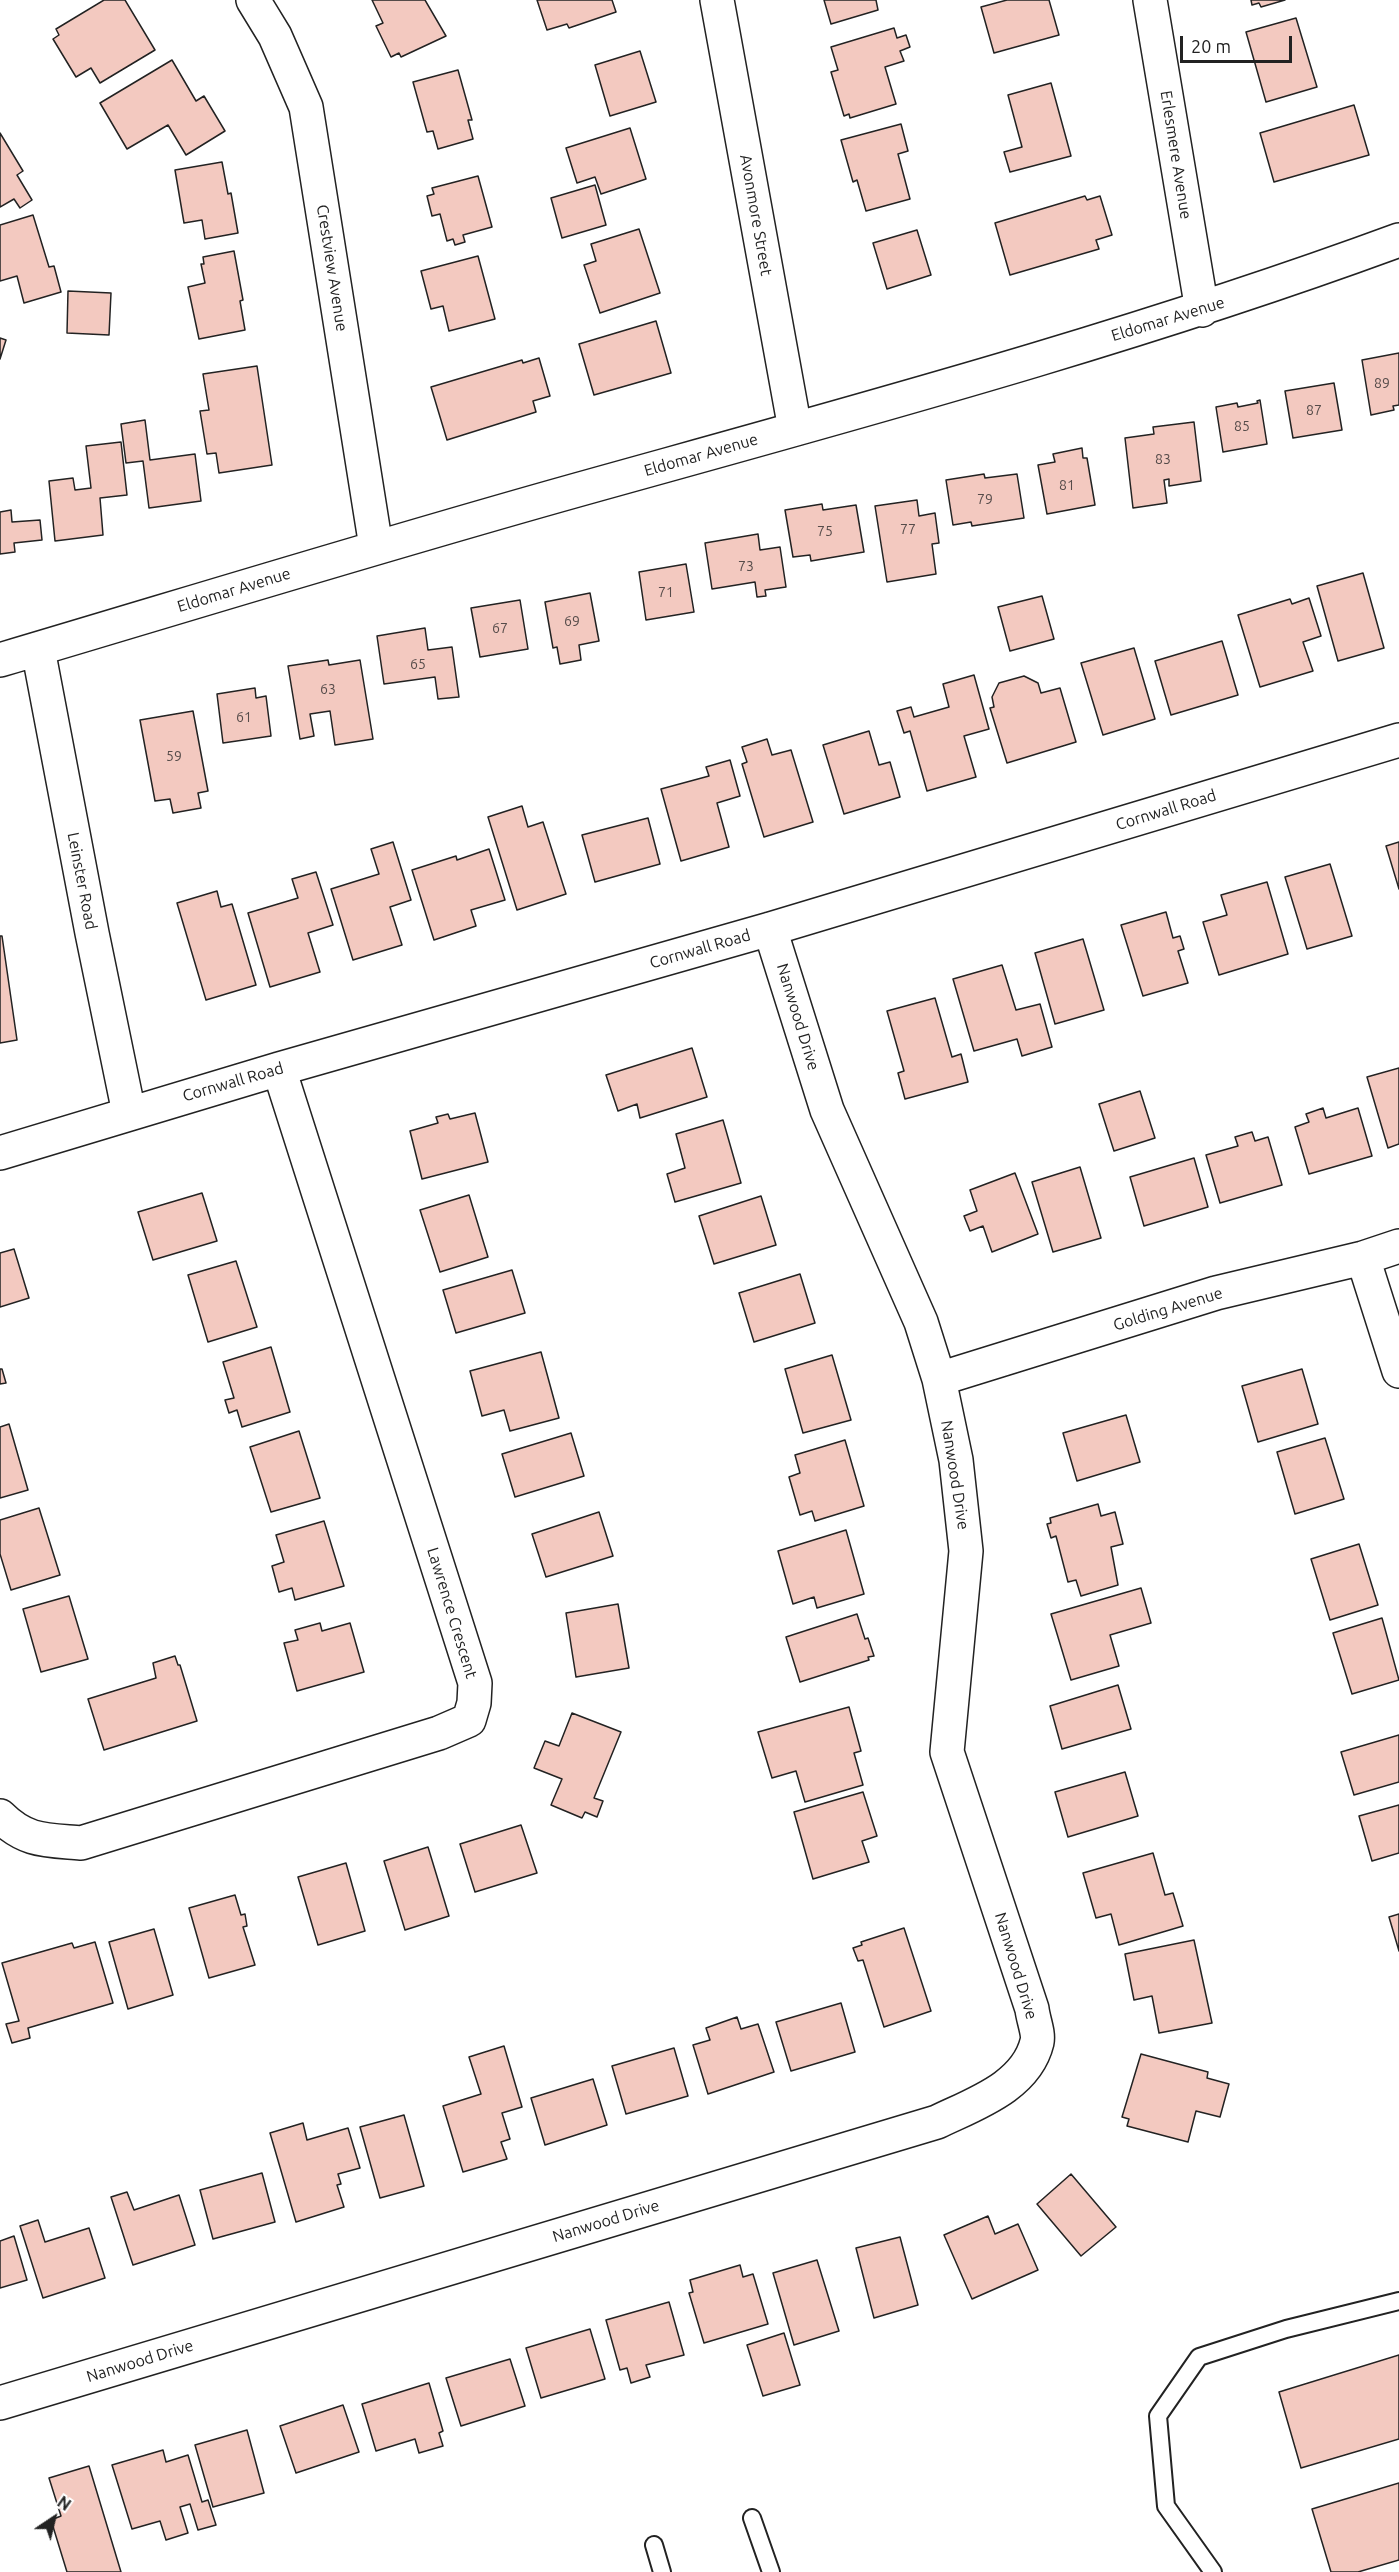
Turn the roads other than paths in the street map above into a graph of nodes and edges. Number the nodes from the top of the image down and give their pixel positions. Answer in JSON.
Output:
{"nodes":[{"id":1,"x":253,"y":0,"type":"edge"},
{"id":2,"x":717,"y":0,"type":"edge"},
{"id":3,"x":1150,"y":0,"type":"edge"},
{"id":4,"x":1399,"y":240,"type":"edge"},
{"id":5,"x":1202,"y":310,"type":"junction"},
{"id":6,"x":795,"y":429,"type":"junction"},
{"id":7,"x":376,"y":547,"type":"junction"},
{"id":8,"x":38,"y":649,"type":"junction"},
{"id":9,"x":0,"y":660,"type":"edge"},
{"id":10,"x":1399,"y":740,"type":"edge"},
{"id":11,"x":770,"y":929,"type":"junction"},
{"id":12,"x":279,"y":1069,"type":"junction"},
{"id":13,"x":129,"y":1113,"type":"junction"},
{"id":14,"x":0,"y":1153,"type":"edge"},
{"id":15,"x":1399,"y":1246,"type":"edge"},
{"id":16,"x":1364,"y":1258,"type":"junction"},
{"id":17,"x":1399,"y":1371,"type":"edge"},
{"id":18,"x":939,"y":1378,"type":"junction"},
{"id":19,"x":0,"y":1816,"type":"edge"},
{"id":20,"x":1399,"y":2301,"type":"edge"},
{"id":21,"x":0,"y":2403,"type":"edge"},
{"id":22,"x":752,"y":2517,"type":"dead end"},
{"id":23,"x":654,"y":2545,"type":"dead end"},
{"id":24,"x":662,"y":2572,"type":"edge"},
{"id":25,"x":771,"y":2572,"type":"edge"},
{"id":26,"x":1213,"y":2572,"type":"edge"}],
"edges":[{"from":1,"to":7,"type":"street","name":"Crestview Avenue"},
{"from":2,"to":6,"type":"street","name":"Avonmore Street"},
{"from":3,"to":5,"type":"street","name":"Erlesmere Avenue"},
{"from":4,"to":5,"type":"street","name":"Eldomar Avenue"},
{"from":5,"to":6,"type":"street","name":"Eldomar Avenue"},
{"from":6,"to":7,"type":"street","name":"Eldomar Avenue"},
{"from":7,"to":8,"type":"street","name":"Eldomar Avenue"},
{"from":8,"to":9,"type":"street","name":"Eldomar Avenue"},
{"from":8,"to":13,"type":"street","name":"Leinster Road"},
{"from":10,"to":11,"type":"street","name":"Cornwall Road"},
{"from":11,"to":12,"type":"street","name":"Cornwall Road"},
{"from":11,"to":18,"type":"street","name":"Nanwood Drive"},
{"from":12,"to":13,"type":"street","name":"Cornwall Road"},
{"from":12,"to":19,"type":"street","name":"Lawrence Crescent"},
{"from":13,"to":14,"type":"street","name":"Cornwall Road"},
{"from":15,"to":16,"type":"street","name":"Golding Avenue"},
{"from":16,"to":17,"type":"street"},
{"from":16,"to":18,"type":"street","name":"Golding Avenue"},
{"from":18,"to":21,"type":"street","name":"Nanwood Drive"},
{"from":20,"to":26,"type":"lane"},
{"from":22,"to":25,"type":"lane"},
{"from":23,"to":24,"type":"lane"}]}
